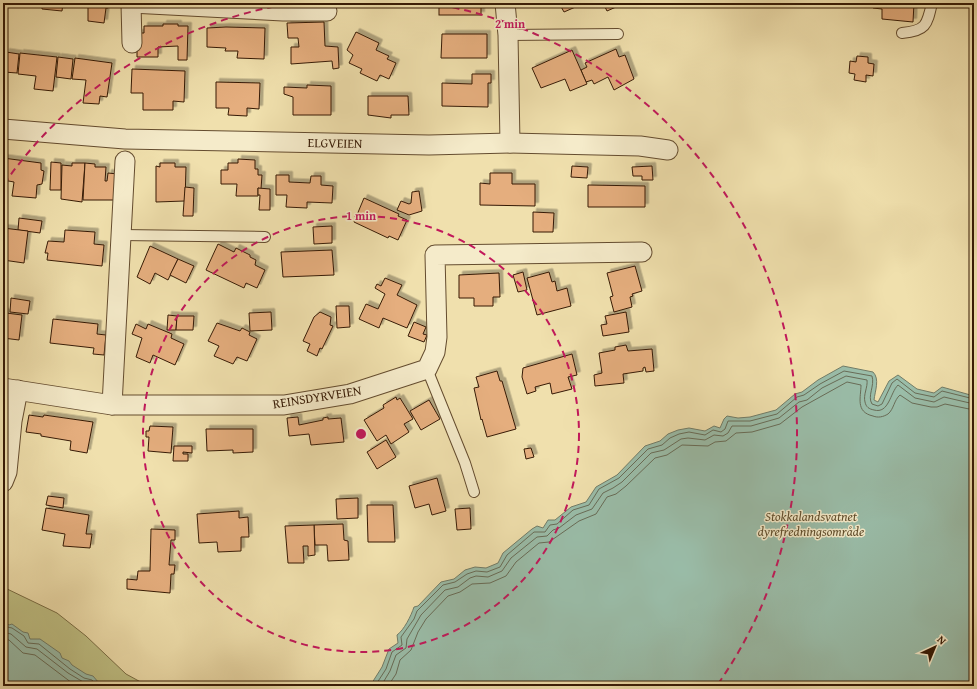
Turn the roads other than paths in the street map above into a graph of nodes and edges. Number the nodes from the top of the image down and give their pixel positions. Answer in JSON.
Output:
{"nodes":[{"id":1,"x":131,"y":3,"type":"edge"},
{"id":2,"x":505,"y":3,"type":"edge"},
{"id":3,"x":932,"y":3,"type":"edge"},
{"id":4,"x":272,"y":7,"type":"edge"},
{"id":5,"x":327,"y":11,"type":"dead end"},
{"id":6,"x":902,"y":33,"type":"dead end"},
{"id":7,"x":618,"y":34,"type":"dead end"},
{"id":8,"x":508,"y":35,"type":"junction"},
{"id":9,"x":132,"y":43,"type":"dead end"},
{"id":10,"x":3,"y":129,"type":"edge"},
{"id":11,"x":510,"y":144,"type":"junction"},
{"id":12,"x":668,"y":150,"type":"dead end"},
{"id":13,"x":125,"y":161,"type":"dead end"},
{"id":14,"x":122,"y":235,"type":"junction"},
{"id":15,"x":265,"y":237,"type":"dead end"},
{"id":16,"x":642,"y":252,"type":"dead end"},
{"id":17,"x":427,"y":369,"type":"junction"},
{"id":18,"x":11,"y":389,"type":"edge"},
{"id":19,"x":112,"y":405,"type":"junction"},
{"id":20,"x":7,"y":420,"type":"edge"},
{"id":21,"x":3,"y":482,"type":"edge"},
{"id":22,"x":474,"y":492,"type":"dead end"}],
"edges":[{"from":1,"to":4,"type":"street"},
{"from":1,"to":9,"type":"street"},
{"from":2,"to":8,"type":"street"},
{"from":3,"to":6,"type":"lane"},
{"from":4,"to":5,"type":"street"},
{"from":7,"to":8,"type":"lane"},
{"from":8,"to":11,"type":"street"},
{"from":10,"to":11,"type":"street","name":"ELGVEIEN"},
{"from":11,"to":12,"type":"street","name":"ELGVEIEN"},
{"from":13,"to":14,"type":"street"},
{"from":14,"to":15,"type":"lane"},
{"from":14,"to":19,"type":"street"},
{"from":16,"to":17,"type":"street"},
{"from":17,"to":19,"type":"street","name":"REINSDYRVEIEN"},
{"from":17,"to":22,"type":"lane"},
{"from":18,"to":19,"type":"street","name":"REINSDYRVEIEN"},
{"from":18,"to":20,"type":"street"},
{"from":20,"to":21,"type":"street"}]}
